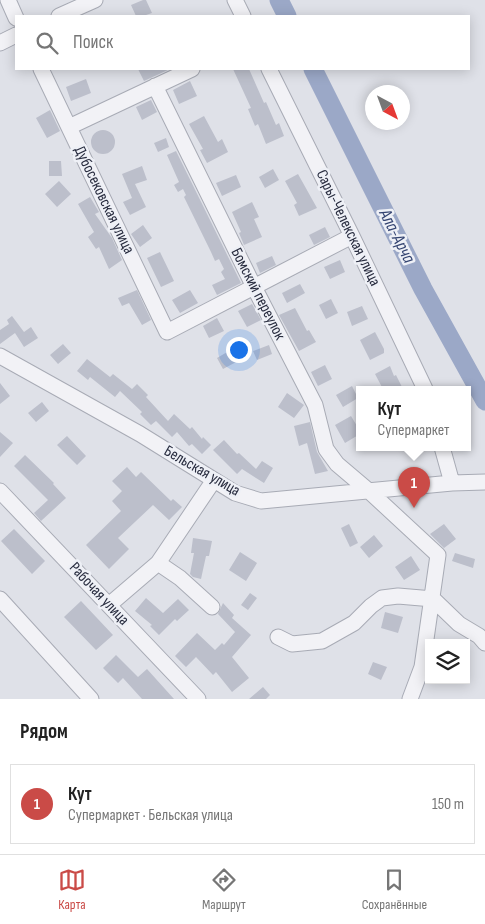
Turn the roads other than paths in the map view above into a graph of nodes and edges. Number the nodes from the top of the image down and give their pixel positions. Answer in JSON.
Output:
{"nodes":[{"id":1,"x":8,"y":0,"type":"edge"},
{"id":2,"x":95,"y":0,"type":"edge"},
{"id":3,"x":235,"y":0,"type":"edge"},
{"id":4,"x":61,"y":15,"type":"edge"},
{"id":5,"x":242,"y":15,"type":"edge"},
{"id":6,"x":15,"y":16,"type":"edge"},
{"id":7,"x":15,"y":36,"type":"edge"},
{"id":8,"x":0,"y":43,"type":"edge"},
{"id":9,"x":41,"y":70,"type":"edge"},
{"id":10,"x":190,"y":70,"type":"edge"},
{"id":11,"x":269,"y":70,"type":"edge"},
{"id":12,"x":155,"y":86,"type":"junction"},
{"id":13,"x":69,"y":127,"type":"junction"},
{"id":14,"x":352,"y":236,"type":"junction"},
{"id":15,"x":254,"y":287,"type":"junction"},
{"id":16,"x":0,"y":356,"type":"edge"},
{"id":17,"x":424,"y":386,"type":"edge"},
{"id":18,"x":443,"y":451,"type":"edge"},
{"id":19,"x":214,"y":480,"type":"junction"},
{"id":20,"x":485,"y":482,"type":"edge"},
{"id":21,"x":452,"y":483,"type":"junction"},
{"id":22,"x":0,"y":490,"type":"edge"},
{"id":23,"x":370,"y":492,"type":"junction"},
{"id":24,"x":158,"y":562,"type":"junction"},
{"id":25,"x":0,"y":599,"type":"edge"},
{"id":26,"x":432,"y":599,"type":"junction"},
{"id":27,"x":109,"y":605,"type":"junction"},
{"id":28,"x":212,"y":607,"type":"dead end"},
{"id":29,"x":278,"y":637,"type":"dead end"},
{"id":30,"x":485,"y":643,"type":"edge"},
{"id":31,"x":91,"y":699,"type":"edge"},
{"id":32,"x":198,"y":699,"type":"edge"},
{"id":33,"x":410,"y":699,"type":"edge"}],
"edges":[{"from":1,"to":6,"type":"street"},
{"from":2,"to":4,"type":"street"},
{"from":3,"to":5,"type":"street"},
{"from":7,"to":8,"type":"street"},
{"from":9,"to":13,"type":"street","name":"Дубосековская улица"},
{"from":10,"to":12,"type":"street"},
{"from":11,"to":14,"type":"street","name":"Сары-Челекская улица"},
{"from":12,"to":13,"type":"street"},
{"from":12,"to":15,"type":"street","name":"Бомский переулок"},
{"from":13,"to":15,"type":"street","name":"Дубосековская улица"},
{"from":14,"to":15,"type":"street"},
{"from":14,"to":17,"type":"street","name":"Сары-Челекская улица"},
{"from":15,"to":23,"type":"street","name":"Бомский переулок"},
{"from":16,"to":19,"type":"street","name":"Бельская улица"},
{"from":18,"to":21,"type":"street"},
{"from":19,"to":23,"type":"street","name":"Бельская улица"},
{"from":19,"to":24,"type":"street"},
{"from":20,"to":21,"type":"street","name":"Бельская улица"},
{"from":21,"to":23,"type":"street","name":"Бельская улица"},
{"from":22,"to":27,"type":"street","name":"Рабочая улица"},
{"from":23,"to":26,"type":"street","name":"Бомский переулок"},
{"from":24,"to":27,"type":"street"},
{"from":24,"to":28,"type":"street"},
{"from":25,"to":31,"type":"street"},
{"from":26,"to":29,"type":"street"},
{"from":26,"to":30,"type":"street"},
{"from":26,"to":33,"type":"street"},
{"from":27,"to":32,"type":"street","name":"Рабочая улица"}]}
